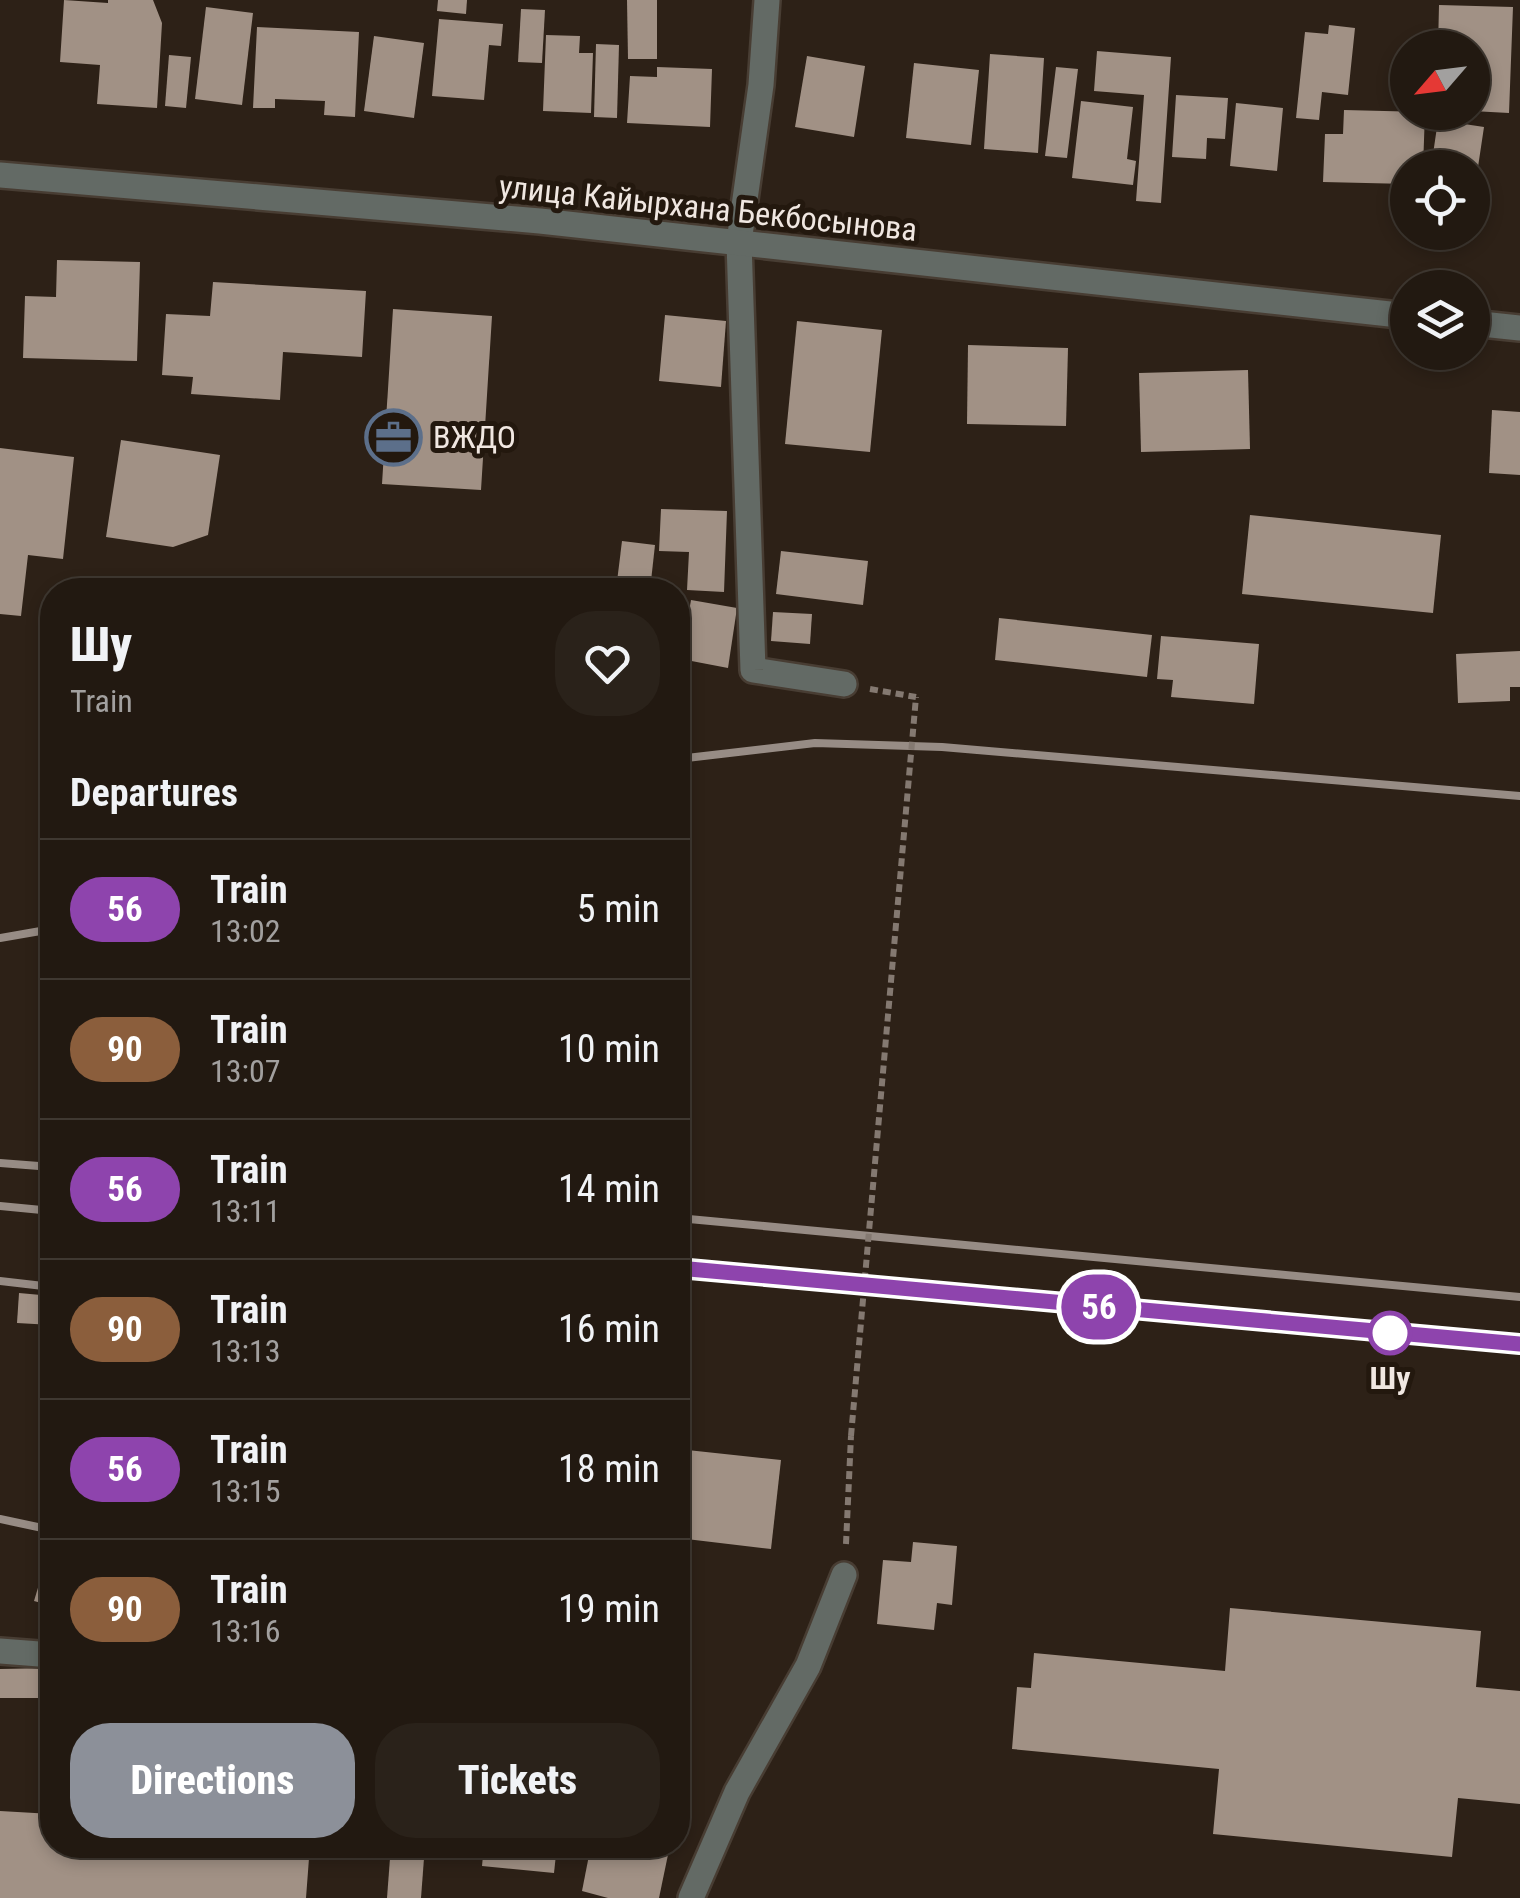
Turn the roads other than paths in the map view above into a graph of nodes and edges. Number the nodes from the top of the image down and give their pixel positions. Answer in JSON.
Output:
{"nodes":[{"id":1,"x":767,"y":0,"type":"edge"},
{"id":2,"x":0,"y":175,"type":"edge"},
{"id":3,"x":738,"y":242,"type":"junction"},
{"id":4,"x":1390,"y":314,"type":"edge"},
{"id":5,"x":1490,"y":325,"type":"edge"},
{"id":6,"x":1520,"y":328,"type":"edge"},
{"id":7,"x":844,"y":684,"type":"road end"},
{"id":8,"x":844,"y":1576,"type":"road end"},
{"id":9,"x":0,"y":1651,"type":"edge"},
{"id":10,"x":40,"y":1654,"type":"edge"},
{"id":11,"x":690,"y":1898,"type":"edge"}],
"edges":[{"from":1,"to":3,"type":"street"},
{"from":2,"to":3,"type":"street","name":"улица Кайырхана Бекбосынова"},
{"from":3,"to":4,"type":"street","name":"улица Кайырхана Бекбосынова"},
{"from":3,"to":7,"type":"street"},
{"from":5,"to":6,"type":"street"},
{"from":8,"to":11,"type":"street"},
{"from":9,"to":10,"type":"street"}]}
